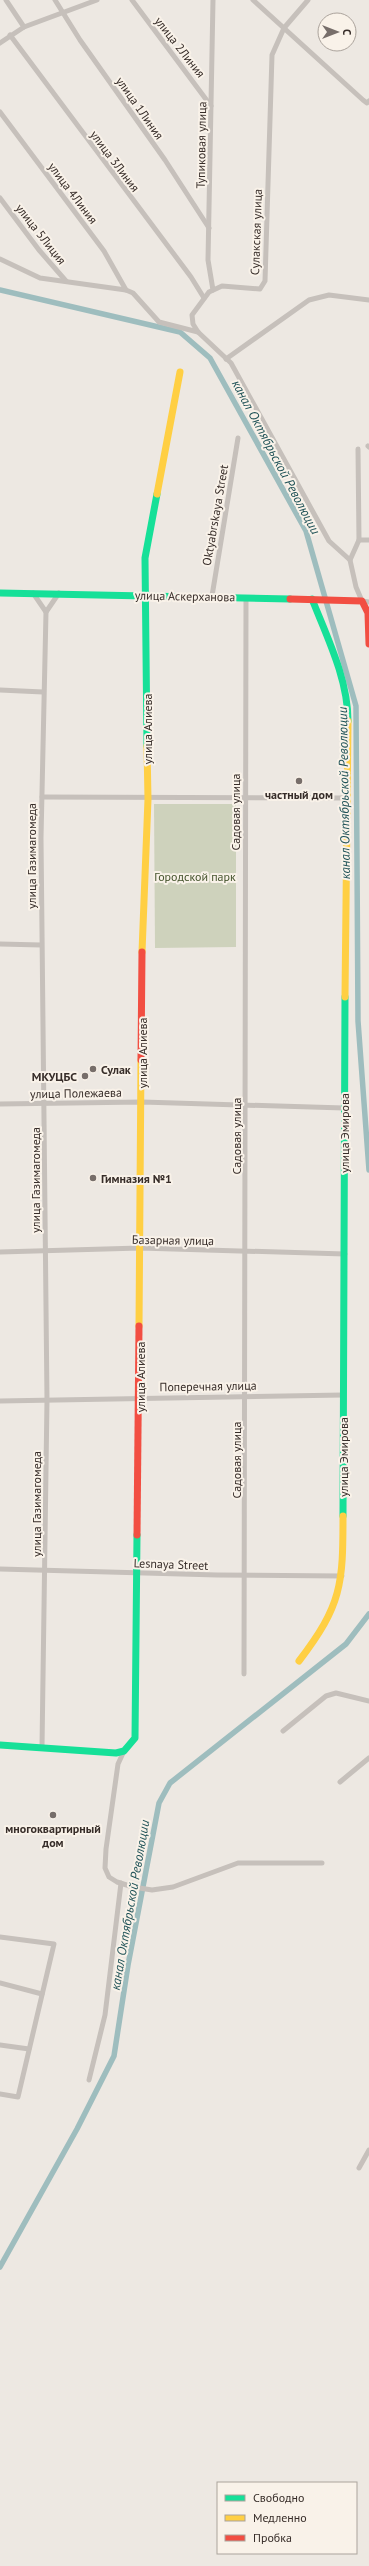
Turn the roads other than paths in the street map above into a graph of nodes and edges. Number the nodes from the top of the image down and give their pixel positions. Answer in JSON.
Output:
{"nodes":[{"id":1,"x":6,"y":0,"type":"edge"},
{"id":2,"x":55,"y":0,"type":"edge"},
{"id":3,"x":97,"y":0,"type":"edge"},
{"id":4,"x":132,"y":0,"type":"edge"},
{"id":5,"x":213,"y":0,"type":"edge"},
{"id":6,"x":253,"y":0,"type":"edge"},
{"id":7,"x":308,"y":0,"type":"edge"},
{"id":8,"x":62,"y":13,"type":"junction"},
{"id":9,"x":24,"y":27,"type":"junction"},
{"id":10,"x":284,"y":28,"type":"junction"},
{"id":11,"x":10,"y":35,"type":"junction"},
{"id":12,"x":0,"y":43,"type":"edge"},
{"id":13,"x":368,"y":102,"type":"edge"},
{"id":14,"x":211,"y":106,"type":"junction"},
{"id":15,"x":0,"y":112,"type":"edge"},
{"id":16,"x":0,"y":198,"type":"edge"},
{"id":17,"x":209,"y":229,"type":"junction"},
{"id":18,"x":0,"y":259,"type":"edge"},
{"id":19,"x":66,"y":281,"type":"junction"},
{"id":20,"x":126,"y":290,"type":"junction"},
{"id":21,"x":213,"y":290,"type":"junction"},
{"id":22,"x":204,"y":298,"type":"junction"},
{"id":23,"x":369,"y":300,"type":"edge"},
{"id":24,"x":198,"y":332,"type":"junction"},
{"id":25,"x":226,"y":359,"type":"junction"},
{"id":26,"x":180,"y":372,"type":"dead end"},
{"id":27,"x":238,"y":438,"type":"dead end"},
{"id":28,"x":358,"y":449,"type":"dead end"},
{"id":29,"x":358,"y":540,"type":"junction"},
{"id":30,"x":369,"y":540,"type":"edge"},
{"id":31,"x":350,"y":560,"type":"junction"},
{"id":32,"x":0,"y":593,"type":"edge"},
{"id":33,"x":33,"y":593,"type":"junction"},
{"id":34,"x":59,"y":593,"type":"junction"},
{"id":35,"x":146,"y":595,"type":"junction"},
{"id":36,"x":212,"y":596,"type":"junction"},
{"id":37,"x":246,"y":598,"type":"junction"},
{"id":38,"x":315,"y":599,"type":"junction"},
{"id":39,"x":365,"y":602,"type":"edge"},
{"id":40,"x":46,"y":612,"type":"junction"},
{"id":41,"x":369,"y":644,"type":"edge"},
{"id":42,"x":0,"y":690,"type":"edge"},
{"id":43,"x":43,"y":692,"type":"junction"},
{"id":44,"x":42,"y":797,"type":"junction"},
{"id":45,"x":347,"y":798,"type":"junction"},
{"id":46,"x":148,"y":799,"type":"junction"},
{"id":47,"x":245,"y":799,"type":"junction"},
{"id":48,"x":0,"y":944,"type":"edge"},
{"id":49,"x":42,"y":945,"type":"junction"},
{"id":50,"x":142,"y":1102,"type":"junction"},
{"id":51,"x":0,"y":1104,"type":"edge"},
{"id":52,"x":44,"y":1104,"type":"junction"},
{"id":53,"x":246,"y":1106,"type":"junction"},
{"id":54,"x":344,"y":1108,"type":"junction"},
{"id":55,"x":140,"y":1248,"type":"junction"},
{"id":56,"x":45,"y":1251,"type":"junction"},
{"id":57,"x":0,"y":1252,"type":"edge"},
{"id":58,"x":246,"y":1252,"type":"junction"},
{"id":59,"x":345,"y":1254,"type":"junction"},
{"id":60,"x":343,"y":1395,"type":"junction"},
{"id":61,"x":246,"y":1396,"type":"junction"},
{"id":62,"x":140,"y":1397,"type":"junction"},
{"id":63,"x":47,"y":1400,"type":"junction"},
{"id":64,"x":0,"y":1401,"type":"edge"},
{"id":65,"x":0,"y":1569,"type":"edge"},
{"id":66,"x":46,"y":1571,"type":"junction"},
{"id":67,"x":136,"y":1573,"type":"junction"},
{"id":68,"x":246,"y":1574,"type":"junction"},
{"id":69,"x":342,"y":1576,"type":"junction"},
{"id":70,"x":299,"y":1661,"type":"dead end"},
{"id":71,"x":244,"y":1674,"type":"dead end"},
{"id":72,"x":369,"y":1701,"type":"edge"},
{"id":73,"x":283,"y":1731,"type":"dead end"},
{"id":74,"x":0,"y":1745,"type":"edge"},
{"id":75,"x":42,"y":1747,"type":"junction"},
{"id":76,"x":124,"y":1751,"type":"junction"},
{"id":77,"x":369,"y":1758,"type":"edge"},
{"id":78,"x":340,"y":1782,"type":"dead end"},
{"id":79,"x":322,"y":1863,"type":"dead end"},
{"id":80,"x":120,"y":1883,"type":"junction"},
{"id":81,"x":0,"y":1937,"type":"edge"},
{"id":82,"x":0,"y":1983,"type":"edge"},
{"id":83,"x":42,"y":1994,"type":"junction"},
{"id":84,"x":0,"y":2045,"type":"edge"},
{"id":85,"x":29,"y":2049,"type":"junction"},
{"id":86,"x":89,"y":2080,"type":"dead end"},
{"id":87,"x":0,"y":2094,"type":"edge"},
{"id":88,"x":369,"y":2150,"type":"edge"},
{"id":89,"x":369,"y":2161,"type":"edge"}],
"edges":[{"from":1,"to":9,"type":"street"},
{"from":2,"to":8,"type":"street","name":"улица 1Линия"},
{"from":3,"to":8,"type":"street"},
{"from":4,"to":14,"type":"street","name":"улица 2Линия"},
{"from":5,"to":14,"type":"street","name":"Тупиковая улица"},
{"from":6,"to":10,"type":"street"},
{"from":7,"to":10,"type":"street","name":"Сулакская улица"},
{"from":8,"to":9,"type":"street"},
{"from":8,"to":17,"type":"street","name":"улица 1Линия"},
{"from":9,"to":11,"type":"street"},
{"from":10,"to":13,"type":"street"},
{"from":10,"to":21,"type":"street","name":"Сулакская улица"},
{"from":11,"to":12,"type":"street"},
{"from":11,"to":22,"type":"street","name":"улица 3Линия"},
{"from":14,"to":17,"type":"street","name":"Тупиковая улица"},
{"from":15,"to":20,"type":"street","name":"улица 4Линия"},
{"from":16,"to":19,"type":"street","name":"улица 5Лиция"},
{"from":17,"to":21,"type":"street","name":"Тупиковая улица"},
{"from":18,"to":19,"type":"street"},
{"from":19,"to":20,"type":"street"},
{"from":20,"to":24,"type":"street"},
{"from":21,"to":22,"type":"street"},
{"from":22,"to":24,"type":"street"},
{"from":23,"to":25,"type":"street"},
{"from":24,"to":25,"type":"street"},
{"from":25,"to":31,"type":"street"},
{"from":26,"to":35,"type":"street","name":"улица Алиева"},
{"from":27,"to":36,"type":"street","name":"Oktyabrskaya Street"},
{"from":28,"to":29,"type":"street"},
{"from":29,"to":30,"type":"street"},
{"from":29,"to":31,"type":"street"},
{"from":31,"to":39,"type":"street"},
{"from":32,"to":33,"type":"street","name":"улица Аскерханова"},
{"from":33,"to":34,"type":"street","name":"улица Аскерханова"},
{"from":33,"to":40,"type":"street"},
{"from":34,"to":35,"type":"street","name":"улица Аскерханова"},
{"from":34,"to":40,"type":"street"},
{"from":35,"to":36,"type":"street","name":"улица Аскерханова"},
{"from":35,"to":46,"type":"street","name":"улица Алиева"},
{"from":36,"to":37,"type":"street","name":"улица Аскерханова"},
{"from":37,"to":38,"type":"street","name":"улица Аскерханова"},
{"from":37,"to":47,"type":"street","name":"Садовая улица"},
{"from":38,"to":39,"type":"street","name":"улица Аскерханова"},
{"from":38,"to":45,"type":"street","name":"улица Эмирова"},
{"from":39,"to":41,"type":"street"},
{"from":40,"to":43,"type":"street","name":"улица Газимагомеда"},
{"from":42,"to":43,"type":"street"},
{"from":43,"to":44,"type":"street","name":"улица Газимагомеда"},
{"from":44,"to":46,"type":"street"},
{"from":44,"to":49,"type":"street","name":"улица Газимагомеда"},
{"from":45,"to":47,"type":"street"},
{"from":45,"to":54,"type":"street","name":"улица Эмирова"},
{"from":46,"to":47,"type":"street"},
{"from":46,"to":50,"type":"street","name":"улица Алиева"},
{"from":47,"to":53,"type":"street","name":"Садовая улица"},
{"from":48,"to":49,"type":"street"},
{"from":49,"to":52,"type":"street","name":"улица Газимагомеда"},
{"from":50,"to":52,"type":"street","name":"улица Полежаева"},
{"from":50,"to":53,"type":"street","name":"улица Полежаева"},
{"from":50,"to":55,"type":"street","name":"улица Алиева"},
{"from":51,"to":52,"type":"street","name":"улица Полежаева"},
{"from":52,"to":56,"type":"street","name":"улица Газимагомеда"},
{"from":53,"to":54,"type":"street","name":"улица Полежаева"},
{"from":53,"to":58,"type":"street","name":"Садовая улица"},
{"from":54,"to":59,"type":"street","name":"улица Эмирова"},
{"from":55,"to":56,"type":"street","name":"Базарная улица"},
{"from":55,"to":58,"type":"street","name":"Базарная улица"},
{"from":55,"to":62,"type":"street","name":"улица Алиева"},
{"from":56,"to":57,"type":"street","name":"Базарная улица"},
{"from":56,"to":63,"type":"street","name":"улица Газимагомеда"},
{"from":58,"to":59,"type":"street","name":"Базарная улица"},
{"from":58,"to":61,"type":"street","name":"Садовая улица"},
{"from":59,"to":60,"type":"street","name":"улица Эмирова"},
{"from":60,"to":61,"type":"street","name":"Поперечная улица"},
{"from":60,"to":69,"type":"street","name":"улица Эмирова"},
{"from":61,"to":62,"type":"street","name":"Поперечная улица"},
{"from":61,"to":68,"type":"street","name":"Садовая улица"},
{"from":62,"to":63,"type":"street","name":"Поперечная улица"},
{"from":62,"to":67,"type":"street","name":"улица Алиева"},
{"from":63,"to":64,"type":"street","name":"Поперечная улица"},
{"from":63,"to":66,"type":"street","name":"улица Газимагомеда"},
{"from":65,"to":66,"type":"street","name":"Lesnaya Street"},
{"from":66,"to":67,"type":"street","name":"Lesnaya Street"},
{"from":66,"to":75,"type":"street","name":"улица Газимагомеда"},
{"from":67,"to":68,"type":"street","name":"Lesnaya Street"},
{"from":67,"to":76,"type":"street","name":"улица Алиева"},
{"from":68,"to":69,"type":"street","name":"Lesnaya Street"},
{"from":68,"to":71,"type":"street","name":"Садовая улица"},
{"from":69,"to":70,"type":"street","name":"улица Эмирова"},
{"from":72,"to":73,"type":"street"},
{"from":74,"to":75,"type":"street"},
{"from":75,"to":76,"type":"street"},
{"from":76,"to":80,"type":"street"},
{"from":77,"to":78,"type":"street"},
{"from":79,"to":80,"type":"street"},
{"from":80,"to":86,"type":"street"},
{"from":81,"to":83,"type":"street"},
{"from":82,"to":83,"type":"street"},
{"from":83,"to":85,"type":"street"},
{"from":84,"to":85,"type":"street"},
{"from":85,"to":87,"type":"street"},
{"from":88,"to":89,"type":"street"}]}
